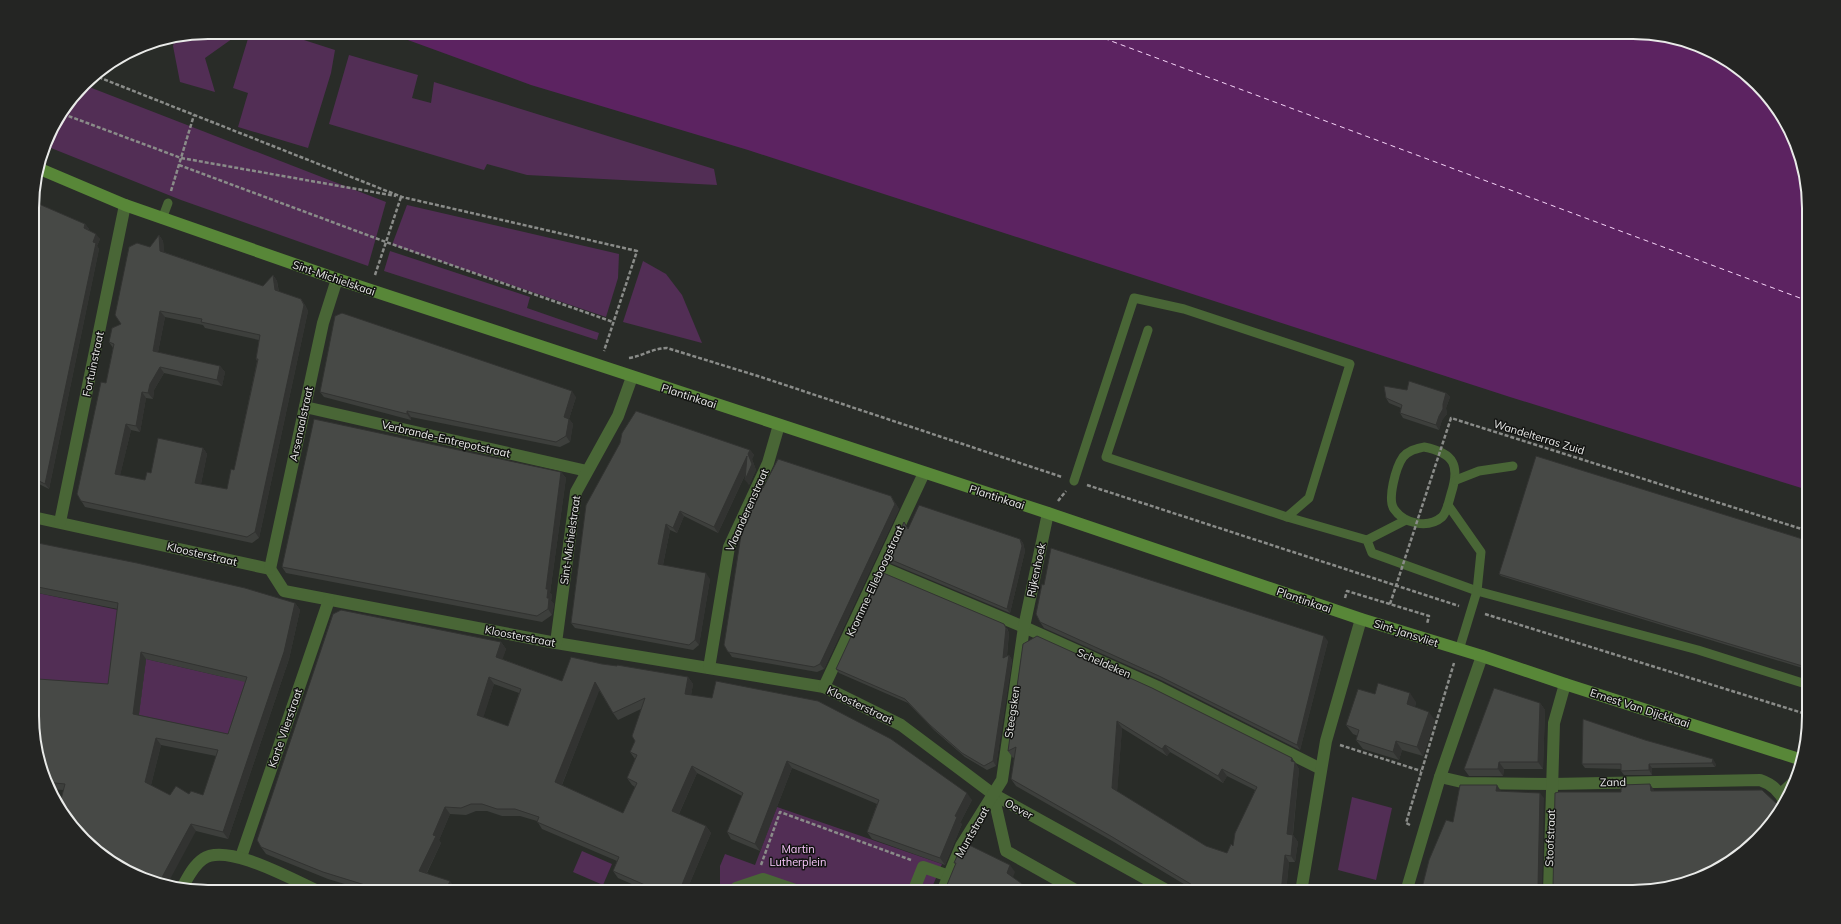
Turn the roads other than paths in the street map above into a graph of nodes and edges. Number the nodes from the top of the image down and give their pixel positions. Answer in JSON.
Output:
{"nodes":[{"id":1,"x":43,"y":170,"type":"edge"},
{"id":2,"x":168,"y":203,"type":"road end"},
{"id":3,"x":125,"y":205,"type":"junction"},
{"id":4,"x":162,"y":218,"type":"junction"},
{"id":5,"x":337,"y":279,"type":"junction"},
{"id":6,"x":1148,"y":330,"type":"dead end"},
{"id":7,"x":632,"y":377,"type":"junction"},
{"id":8,"x":305,"y":407,"type":"junction"},
{"id":9,"x":779,"y":425,"type":"junction"},
{"id":10,"x":1513,"y":466,"type":"dead end"},
{"id":11,"x":587,"y":471,"type":"junction"},
{"id":12,"x":924,"y":473,"type":"junction"},
{"id":13,"x":1456,"y":480,"type":"junction"},
{"id":14,"x":1074,"y":481,"type":"road end"},
{"id":15,"x":1448,"y":505,"type":"junction"},
{"id":16,"x":1048,"y":513,"type":"junction"},
{"id":17,"x":1287,"y":517,"type":"junction"},
{"id":18,"x":39,"y":518,"type":"edge"},
{"id":19,"x":1406,"y":520,"type":"junction"},
{"id":20,"x":60,"y":522,"type":"junction"},
{"id":21,"x":1367,"y":540,"type":"junction"},
{"id":22,"x":881,"y":567,"type":"junction"},
{"id":23,"x":270,"y":569,"type":"junction"},
{"id":24,"x":1477,"y":591,"type":"junction"},
{"id":25,"x":329,"y":600,"type":"junction"},
{"id":26,"x":1361,"y":619,"type":"junction"},
{"id":27,"x":1024,"y":627,"type":"junction"},
{"id":28,"x":556,"y":643,"type":"junction"},
{"id":29,"x":1459,"y":650,"type":"junction"},
{"id":30,"x":1482,"y":656,"type":"junction"},
{"id":31,"x":709,"y":668,"type":"junction"},
{"id":32,"x":1802,"y":683,"type":"edge"},
{"id":33,"x":1565,"y":684,"type":"junction"},
{"id":34,"x":824,"y":687,"type":"junction"},
{"id":35,"x":1796,"y":758,"type":"edge"},
{"id":36,"x":1321,"y":769,"type":"junction"},
{"id":37,"x":1440,"y":776,"type":"junction"},
{"id":38,"x":1552,"y":784,"type":"junction"},
{"id":39,"x":993,"y":794,"type":"junction"},
{"id":40,"x":1781,"y":797,"type":"edge"},
{"id":41,"x":240,"y":857,"type":"junction"},
{"id":42,"x":949,"y":876,"type":"junction"},
{"id":43,"x":184,"y":884,"type":"edge"},
{"id":44,"x":304,"y":885,"type":"edge"},
{"id":45,"x":745,"y":885,"type":"edge"},
{"id":46,"x":781,"y":885,"type":"edge"},
{"id":47,"x":917,"y":885,"type":"edge"},
{"id":48,"x":945,"y":885,"type":"edge"},
{"id":49,"x":1067,"y":885,"type":"edge"},
{"id":50,"x":1157,"y":885,"type":"edge"},
{"id":51,"x":1302,"y":885,"type":"edge"},
{"id":52,"x":1408,"y":885,"type":"edge"},
{"id":53,"x":1549,"y":885,"type":"edge"}],
"edges":[{"from":1,"to":3,"type":"street","name":"Sint-Michielskaai"},
{"from":2,"to":4,"type":"lane"},
{"from":3,"to":4,"type":"street","name":"Sint-Michielskaai"},
{"from":3,"to":20,"type":"street","name":"Fortuinstraat"},
{"from":4,"to":5,"type":"street","name":"Sint-Michielskaai"},
{"from":5,"to":7,"type":"street","name":"Sint-Michielskaai"},
{"from":5,"to":8,"type":"street","name":"Arsenaalstraat"},
{"from":6,"to":17,"type":"lane"},
{"from":7,"to":9,"type":"street","name":"Plantinkaai"},
{"from":7,"to":11,"type":"street","name":"Sint-Michielstraat"},
{"from":8,"to":11,"type":"street","name":"Verbrande-Entrepotstraat"},
{"from":8,"to":23,"type":"street","name":"Arsenaalstraat"},
{"from":9,"to":12,"type":"street","name":"Plantinkaai"},
{"from":9,"to":31,"type":"street","name":"Vlaanderenstraat"},
{"from":10,"to":13,"type":"lane"},
{"from":11,"to":28,"type":"street","name":"Sint-Michielstraat"},
{"from":12,"to":16,"type":"street","name":"Plantinkaai"},
{"from":12,"to":22,"type":"street","name":"Kromme-Elleboogstraat"},
{"from":13,"to":15,"type":"lane"},
{"from":13,"to":19,"type":"lane"},
{"from":14,"to":17,"type":"lane"},
{"from":15,"to":19,"type":"lane"},
{"from":15,"to":24,"type":"lane"},
{"from":16,"to":26,"type":"street","name":"Plantinkaai"},
{"from":16,"to":27,"type":"street","name":"Rijkenhoek"},
{"from":17,"to":21,"type":"lane"},
{"from":18,"to":20,"type":"street","name":"Kloosterstraat"},
{"from":19,"to":21,"type":"lane"},
{"from":20,"to":23,"type":"street","name":"Kloosterstraat"},
{"from":21,"to":24,"type":"lane"},
{"from":22,"to":27,"type":"street","name":"Scheldeken"},
{"from":22,"to":34,"type":"street","name":"Kromme-Elleboogstraat"},
{"from":23,"to":25,"type":"street","name":"Kloosterstraat"},
{"from":24,"to":29,"type":"lane"},
{"from":24,"to":32,"type":"lane"},
{"from":25,"to":28,"type":"street","name":"Kloosterstraat"},
{"from":25,"to":41,"type":"street","name":"Korte Vlierstraat"},
{"from":26,"to":29,"type":"street","name":"Sint-Jansvliet"},
{"from":26,"to":36,"type":"street","name":"Sint-Jansvliet"},
{"from":27,"to":36,"type":"street","name":"Scheldeken"},
{"from":27,"to":39,"type":"street","name":"Steegsken"},
{"from":28,"to":31,"type":"street","name":"Kloosterstraat"},
{"from":29,"to":30,"type":"street","name":"Sint-Jansvliet"},
{"from":30,"to":33,"type":"street","name":"Ernest Van Dijckkaai"},
{"from":30,"to":37,"type":"street"},
{"from":31,"to":34,"type":"street","name":"Kloosterstraat"},
{"from":33,"to":35,"type":"street","name":"Ernest Van Dijckkaai"},
{"from":33,"to":38,"type":"street","name":"Stoofstraat"},
{"from":34,"to":39,"type":"street","name":"Kloosterstraat"},
{"from":36,"to":51,"type":"street","name":"Sint-Jansvliet"},
{"from":37,"to":38,"type":"street","name":"Zand"},
{"from":37,"to":52,"type":"street"},
{"from":38,"to":40,"type":"street","name":"Zand"},
{"from":38,"to":53,"type":"street","name":"Stoofstraat"},
{"from":39,"to":42,"type":"street","name":"Muntstraat"},
{"from":39,"to":49,"type":"street","name":"Oever"},
{"from":39,"to":50,"type":"street","name":"Oever"},
{"from":41,"to":43,"type":"street"},
{"from":41,"to":44,"type":"street"},
{"from":42,"to":47,"type":"street"},
{"from":42,"to":48,"type":"street","name":"Muntstraat"},
{"from":45,"to":46,"type":"street"}]}
